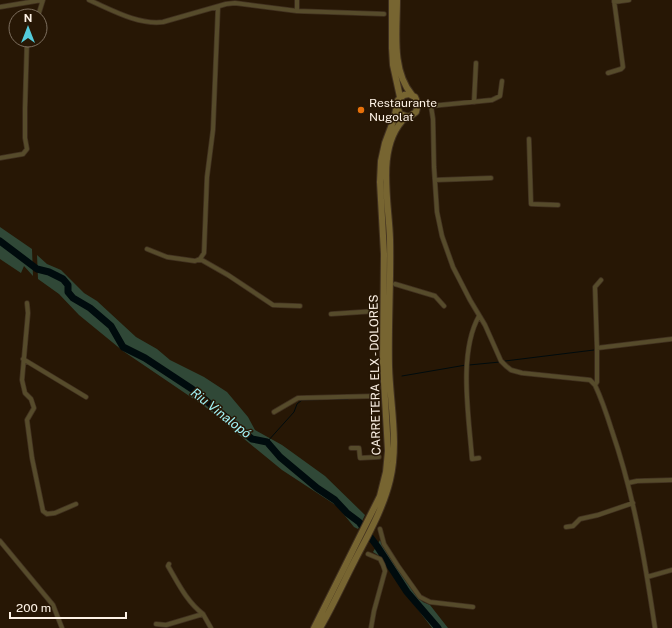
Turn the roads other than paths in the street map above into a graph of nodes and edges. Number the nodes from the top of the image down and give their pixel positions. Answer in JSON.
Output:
{"nodes":[{"id":1,"x":43,"y":0,"type":"edge"},
{"id":2,"x":89,"y":0,"type":"edge"},
{"id":3,"x":297,"y":0,"type":"edge"},
{"id":4,"x":392,"y":0,"type":"edge"},
{"id":5,"x":398,"y":0,"type":"edge"},
{"id":6,"x":629,"y":0,"type":"edge"},
{"id":7,"x":614,"y":1,"type":"edge"},
{"id":8,"x":0,"y":7,"type":"edge"},
{"id":9,"x":218,"y":7,"type":"junction"},
{"id":10,"x":297,"y":11,"type":"junction"},
{"id":11,"x":384,"y":14,"type":"dead end"},
{"id":12,"x":27,"y":48,"type":"edge"},
{"id":13,"x":476,"y":63,"type":"dead end"},
{"id":14,"x":608,"y":74,"type":"dead end"},
{"id":15,"x":502,"y":81,"type":"dead end"},
{"id":16,"x":412,"y":95,"type":"junction"},
{"id":17,"x":400,"y":97,"type":"junction"},
{"id":18,"x":474,"y":102,"type":"junction"},
{"id":19,"x":397,"y":107,"type":"junction"},
{"id":20,"x":406,"y":117,"type":"junction"},
{"id":21,"x":529,"y":139,"type":"dead end"},
{"id":22,"x":0,"y":158,"type":"edge"},
{"id":23,"x":491,"y":178,"type":"dead end"},
{"id":24,"x":435,"y":180,"type":"junction"},
{"id":25,"x":558,"y":205,"type":"dead end"},
{"id":26,"x":147,"y":249,"type":"dead end"},
{"id":27,"x":200,"y":259,"type":"junction"},
{"id":28,"x":601,"y":280,"type":"dead end"},
{"id":29,"x":394,"y":284,"type":"dead end"},
{"id":30,"x":27,"y":303,"type":"dead end"},
{"id":31,"x":300,"y":306,"type":"dead end"},
{"id":32,"x":444,"y":306,"type":"dead end"},
{"id":33,"x":376,"y":311,"type":"dead end"},
{"id":34,"x":331,"y":314,"type":"dead end"},
{"id":35,"x":480,"y":316,"type":"junction"},
{"id":36,"x":672,"y":339,"type":"edge"},
{"id":37,"x":597,"y":348,"type":"junction"},
{"id":38,"x":23,"y":359,"type":"junction"},
{"id":39,"x":595,"y":385,"type":"junction"},
{"id":40,"x":377,"y":396,"type":"dead end"},
{"id":41,"x":86,"y":397,"type":"dead end"},
{"id":42,"x":274,"y":412,"type":"dead end"},
{"id":43,"x":351,"y":448,"type":"dead end"},
{"id":44,"x":380,"y":456,"type":"dead end"},
{"id":45,"x":479,"y":458,"type":"dead end"},
{"id":46,"x":672,"y":480,"type":"edge"},
{"id":47,"x":628,"y":483,"type":"junction"},
{"id":48,"x":633,"y":503,"type":"junction"},
{"id":49,"x":76,"y":504,"type":"dead end"},
{"id":50,"x":374,"y":515,"type":"junction"},
{"id":51,"x":566,"y":527,"type":"dead end"},
{"id":52,"x":380,"y":529,"type":"dead end"},
{"id":53,"x":0,"y":541,"type":"edge"},
{"id":54,"x":359,"y":546,"type":"junction"},
{"id":55,"x":368,"y":554,"type":"dead end"},
{"id":56,"x":169,"y":564,"type":"dead end"},
{"id":57,"x":672,"y":570,"type":"edge"},
{"id":58,"x":647,"y":577,"type":"junction"},
{"id":59,"x":473,"y":607,"type":"dead end"},
{"id":60,"x":203,"y":614,"type":"junction"},
{"id":61,"x":156,"y":624,"type":"dead end"},
{"id":62,"x":62,"y":628,"type":"edge"},
{"id":63,"x":211,"y":628,"type":"edge"},
{"id":64,"x":314,"y":628,"type":"edge"},
{"id":65,"x":320,"y":628,"type":"edge"},
{"id":66,"x":371,"y":628,"type":"edge"},
{"id":67,"x":655,"y":628,"type":"edge"}],
"edges":[{"from":1,"to":8,"type":"street"},
{"from":2,"to":9,"type":"street"},
{"from":3,"to":10,"type":"street"},
{"from":4,"to":17,"type":"main road"},
{"from":5,"to":16,"type":"main road"},
{"from":6,"to":7,"type":"street"},
{"from":7,"to":14,"type":"street"},
{"from":9,"to":10,"type":"street"},
{"from":9,"to":27,"type":"street"},
{"from":10,"to":11,"type":"street"},
{"from":12,"to":22,"type":"street"},
{"from":13,"to":18,"type":"street"},
{"from":15,"to":18,"type":"street"},
{"from":16,"to":17,"type":"main road"},
{"from":16,"to":20,"type":"main road"},
{"from":17,"to":19,"type":"main road"},
{"from":18,"to":24,"type":"street"},
{"from":19,"to":20,"type":"main road"},
{"from":19,"to":50,"type":"main road","name":"CARRETERA ELX - DOLORES"},
{"from":20,"to":50,"type":"main road","name":"CARRETERA ELX - DOLORES"},
{"from":21,"to":25,"type":"street"},
{"from":23,"to":24,"type":"street"},
{"from":24,"to":35,"type":"street"},
{"from":26,"to":27,"type":"street"},
{"from":27,"to":31,"type":"street"},
{"from":28,"to":37,"type":"street"},
{"from":29,"to":32,"type":"street"},
{"from":30,"to":38,"type":"street"},
{"from":33,"to":34,"type":"street"},
{"from":35,"to":39,"type":"street"},
{"from":35,"to":45,"type":"street"},
{"from":36,"to":37,"type":"street"},
{"from":37,"to":39,"type":"street"},
{"from":38,"to":41,"type":"street"},
{"from":38,"to":49,"type":"street"},
{"from":39,"to":47,"type":"street"},
{"from":40,"to":42,"type":"street"},
{"from":43,"to":44,"type":"street"},
{"from":46,"to":47,"type":"street"},
{"from":47,"to":48,"type":"street"},
{"from":48,"to":51,"type":"street"},
{"from":48,"to":58,"type":"street"},
{"from":50,"to":54,"type":"main road","name":"CARRETERA ELX - DOLORES"},
{"from":52,"to":59,"type":"street"},
{"from":53,"to":62,"type":"street"},
{"from":54,"to":64,"type":"main road","name":"CARRETERA ELX - DOLORES"},
{"from":54,"to":65,"type":"main road","name":"CARRETERA ELX - DOLORES"},
{"from":55,"to":66,"type":"street"},
{"from":56,"to":60,"type":"street"},
{"from":57,"to":58,"type":"street"},
{"from":58,"to":67,"type":"street"},
{"from":60,"to":61,"type":"street"},
{"from":60,"to":63,"type":"street"}]}
